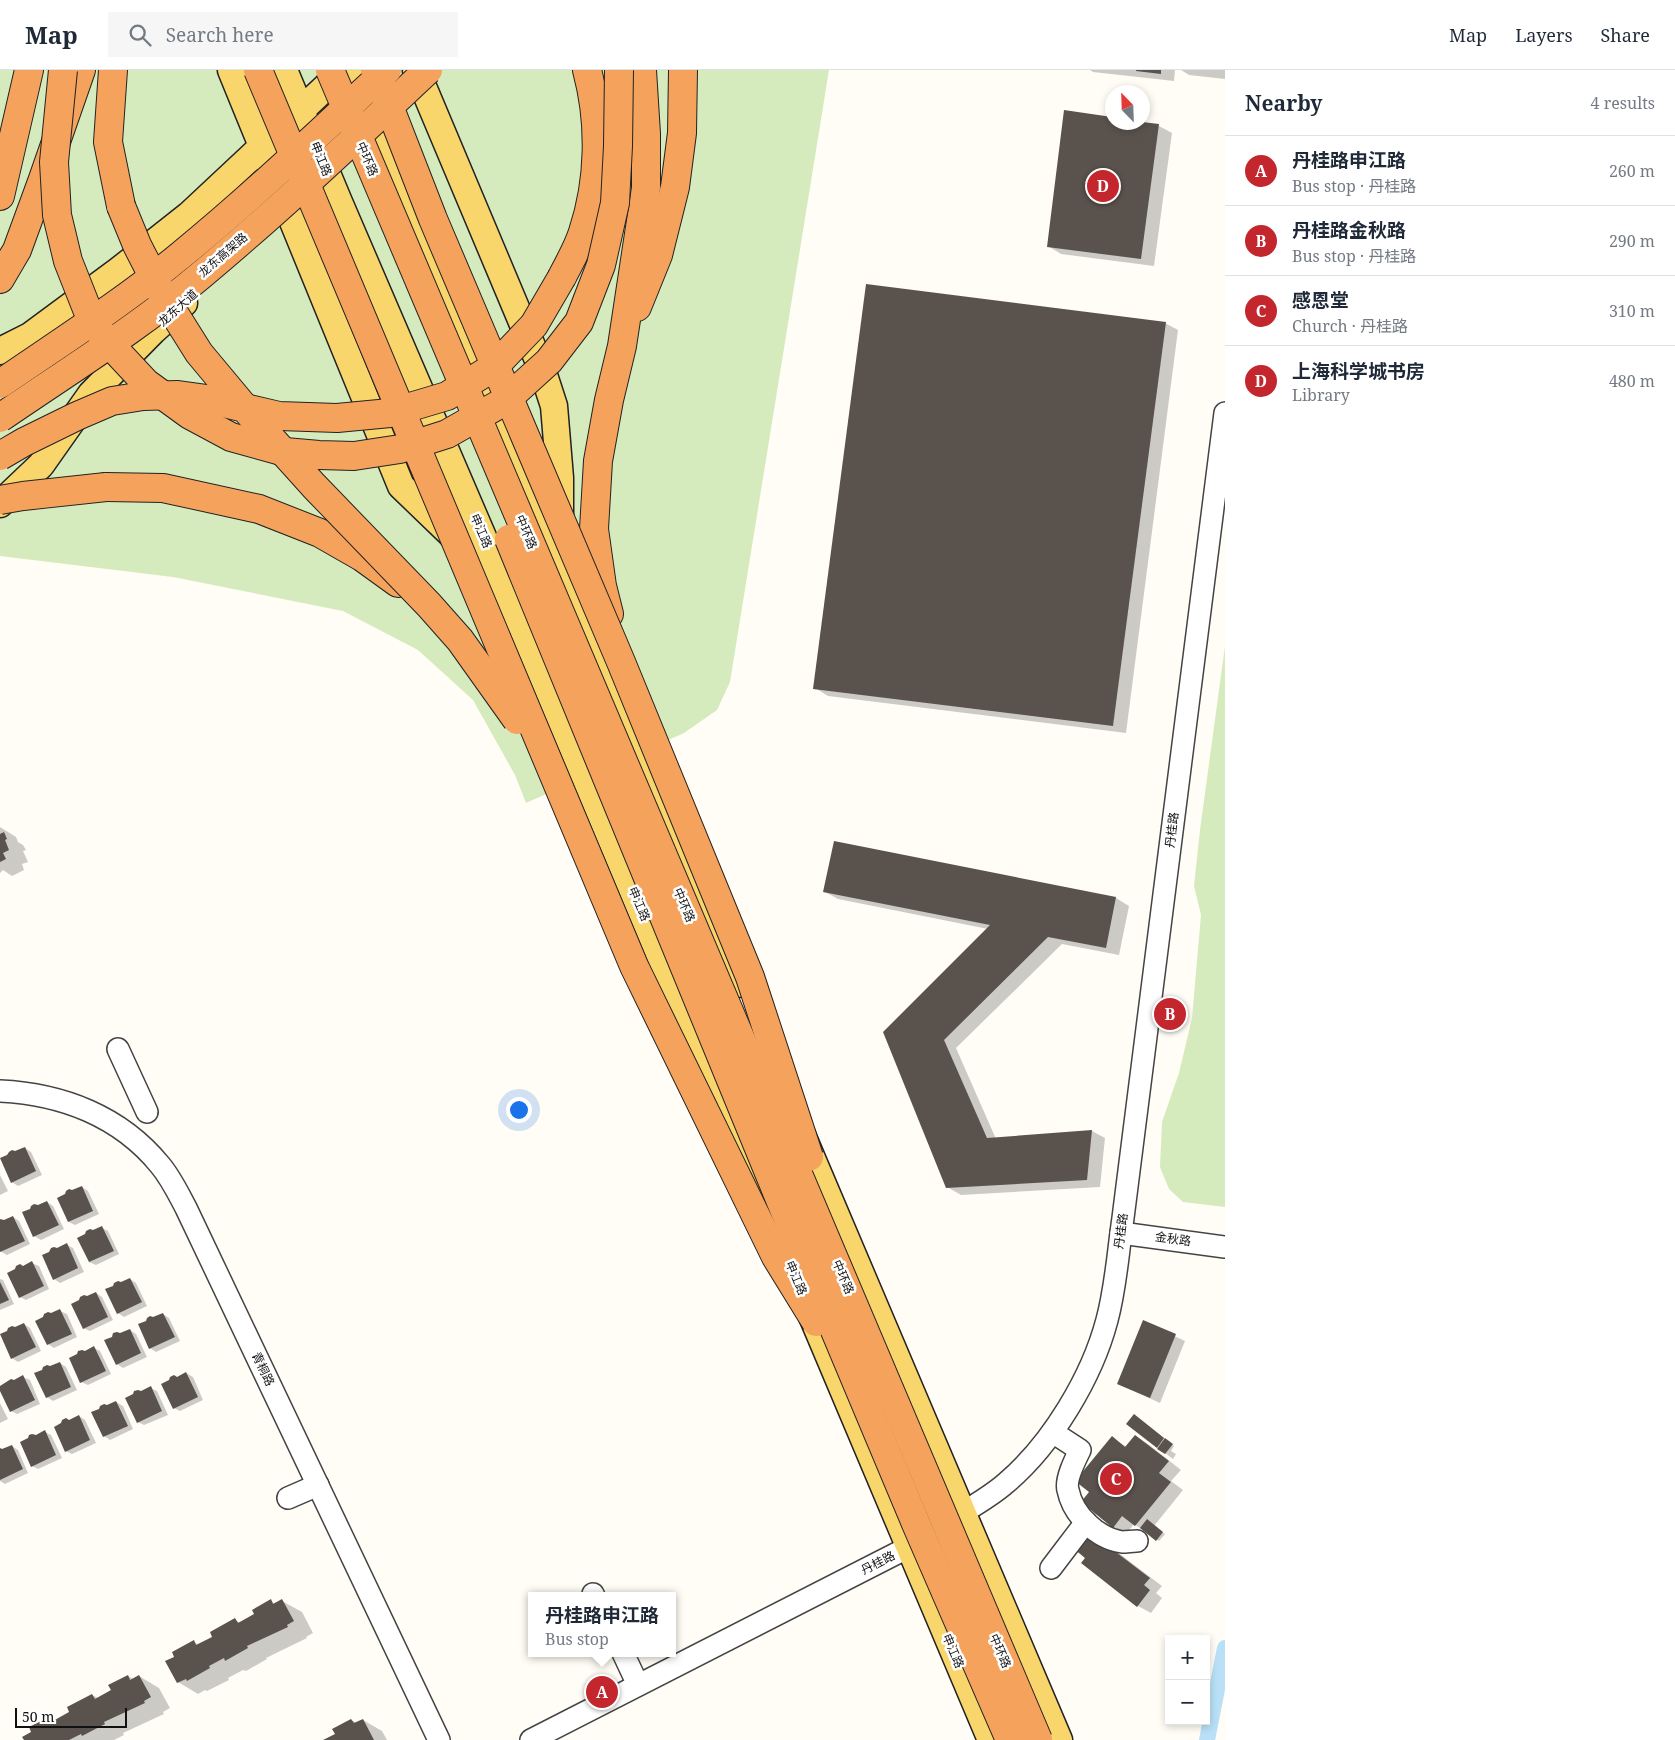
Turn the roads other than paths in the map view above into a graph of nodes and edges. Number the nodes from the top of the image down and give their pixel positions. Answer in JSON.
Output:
{"nodes":[{"id":1,"x":29,"y":70,"type":"edge"},
{"id":2,"x":64,"y":70,"type":"edge"},
{"id":3,"x":80,"y":70,"type":"edge"},
{"id":4,"x":113,"y":70,"type":"edge"},
{"id":5,"x":231,"y":70,"type":"edge"},
{"id":6,"x":258,"y":70,"type":"edge"},
{"id":7,"x":284,"y":70,"type":"edge"},
{"id":8,"x":312,"y":70,"type":"edge"},
{"id":9,"x":330,"y":70,"type":"edge"},
{"id":10,"x":344,"y":70,"type":"edge"},
{"id":11,"x":353,"y":70,"type":"edge"},
{"id":12,"x":375,"y":70,"type":"edge"},
{"id":13,"x":387,"y":70,"type":"edge"},
{"id":14,"x":587,"y":70,"type":"edge"},
{"id":15,"x":620,"y":70,"type":"edge"},
{"id":16,"x":642,"y":70,"type":"edge"},
{"id":17,"x":683,"y":70,"type":"edge"},
{"id":18,"x":427,"y":74,"type":"edge"},
{"id":19,"x":301,"y":111,"type":"junction"},
{"id":20,"x":376,"y":129,"type":"junction"},
{"id":21,"x":262,"y":147,"type":"junction"},
{"id":22,"x":327,"y":174,"type":"junction"},
{"id":23,"x":0,"y":196,"type":"edge"},
{"id":24,"x":288,"y":210,"type":"junction"},
{"id":25,"x":0,"y":279,"type":"edge"},
{"id":26,"x":622,"y":346,"type":"junction"},
{"id":27,"x":0,"y":351,"type":"edge"},
{"id":28,"x":0,"y":384,"type":"edge"},
{"id":29,"x":1225,"y":413,"type":"edge"},
{"id":30,"x":0,"y":418,"type":"edge"},
{"id":31,"x":0,"y":456,"type":"edge"},
{"id":32,"x":1225,"y":476,"type":"edge"},
{"id":33,"x":0,"y":502,"type":"edge"},
{"id":34,"x":560,"y":561,"type":"junction"},
{"id":35,"x":429,"y":605,"type":"junction"},
{"id":36,"x":523,"y":630,"type":"junction"},
{"id":37,"x":621,"y":662,"type":"junction"},
{"id":38,"x":558,"y":788,"type":"junction"},
{"id":39,"x":118,"y":1049,"type":"dead end"},
{"id":40,"x":0,"y":1091,"type":"edge"},
{"id":41,"x":147,"y":1112,"type":"dead end"},
{"id":42,"x":1126,"y":1226,"type":"junction"},
{"id":43,"x":1225,"y":1232,"type":"edge"},
{"id":44,"x":1225,"y":1247,"type":"edge"},
{"id":45,"x":858,"y":1312,"type":"junction"},
{"id":46,"x":860,"y":1391,"type":"junction"},
{"id":47,"x":1060,"y":1437,"type":"junction"},
{"id":48,"x":318,"y":1485,"type":"junction"},
{"id":49,"x":288,"y":1498,"type":"dead end"},
{"id":50,"x":964,"y":1517,"type":"junction"},
{"id":51,"x":1086,"y":1522,"type":"junction"},
{"id":52,"x":1137,"y":1541,"type":"dead end"},
{"id":53,"x":913,"y":1544,"type":"junction"},
{"id":54,"x":1051,"y":1568,"type":"dead end"},
{"id":55,"x":625,"y":1657,"type":"edge"},
{"id":56,"x":638,"y":1685,"type":"junction"},
{"id":57,"x":440,"y":1740,"type":"edge"},
{"id":58,"x":531,"y":1740,"type":"edge"},
{"id":59,"x":554,"y":1740,"type":"edge"},
{"id":60,"x":991,"y":1740,"type":"edge"},
{"id":61,"x":1010,"y":1740,"type":"edge"},
{"id":62,"x":1038,"y":1740,"type":"edge"},
{"id":63,"x":1059,"y":1740,"type":"edge"}],
"edges":[{"from":1,"to":23,"type":"highway"},
{"from":2,"to":15,"type":"highway","bridge":true},
{"from":3,"to":25,"type":"highway","bridge":true},
{"from":4,"to":35,"type":"highway","bridge":true},
{"from":5,"to":21,"type":"main road"},
{"from":6,"to":38,"type":"highway","bridge":true},
{"from":7,"to":19,"type":"main road","name":"申江路"},
{"from":8,"to":46,"type":"highway","name":"中环路","bridge":true},
{"from":9,"to":45,"type":"highway","name":"中环路","bridge":true},
{"from":10,"to":19,"type":"main road"},
{"from":11,"to":20,"type":"main road"},
{"from":12,"to":37,"type":"highway","bridge":true},
{"from":13,"to":28,"type":"highway","bridge":true},
{"from":14,"to":31,"type":"highway","bridge":true},
{"from":16,"to":26,"type":"highway"},
{"from":17,"to":26,"type":"highway"},
{"from":18,"to":20,"type":"main road","name":"龙东大道"},
{"from":18,"to":30,"type":"highway","name":"龙东高架路","bridge":true},
{"from":18,"to":34,"type":"main road"},
{"from":19,"to":21,"type":"main road"},
{"from":19,"to":22,"type":"main road","name":"申江路"},
{"from":20,"to":22,"type":"main road","name":"龙东大道"},
{"from":20,"to":34,"type":"main road"},
{"from":21,"to":24,"type":"main road"},
{"from":21,"to":27,"type":"main road"},
{"from":22,"to":24,"type":"main road","name":"龙东大道"},
{"from":22,"to":36,"type":"main road","name":"申江路"},
{"from":24,"to":33,"type":"main road","name":"龙东大道"},
{"from":24,"to":36,"type":"main road"},
{"from":26,"to":37,"type":"highway","bridge":true},
{"from":29,"to":42,"type":"street","name":"丹桂路"},
{"from":32,"to":42,"type":"street","name":"丹桂路"},
{"from":33,"to":35,"type":"highway","bridge":true},
{"from":34,"to":50,"type":"main road"},
{"from":35,"to":38,"type":"highway","bridge":true},
{"from":36,"to":53,"type":"main road","name":"申江路"},
{"from":37,"to":45,"type":"highway","bridge":true},
{"from":38,"to":46,"type":"highway","bridge":true},
{"from":39,"to":41,"type":"street"},
{"from":40,"to":48,"type":"street","name":"青桐路"},
{"from":42,"to":43,"type":"street","name":"金秋路"},
{"from":42,"to":44,"type":"street","name":"金秋路"},
{"from":42,"to":47,"type":"street","name":"丹桂路"},
{"from":42,"to":50,"type":"street","name":"丹桂路"},
{"from":45,"to":62,"type":"highway","name":"中环路","bridge":true},
{"from":46,"to":53,"type":"highway","name":"中环路","bridge":true},
{"from":47,"to":50,"type":"street","name":"丹桂路"},
{"from":47,"to":51,"type":"street"},
{"from":48,"to":49,"type":"street"},
{"from":48,"to":57,"type":"street","name":"青桐路"},
{"from":50,"to":53,"type":"street","name":"丹桂路"},
{"from":50,"to":63,"type":"main road"},
{"from":51,"to":52,"type":"street"},
{"from":51,"to":54,"type":"street"},
{"from":53,"to":56,"type":"street","name":"丹桂路"},
{"from":53,"to":59,"type":"street","name":"丹桂路"},
{"from":53,"to":60,"type":"main road","name":"申江路"},
{"from":53,"to":61,"type":"highway","name":"中环路","bridge":true},
{"from":55,"to":56,"type":"street"},
{"from":56,"to":58,"type":"street","name":"丹桂路"}]}
